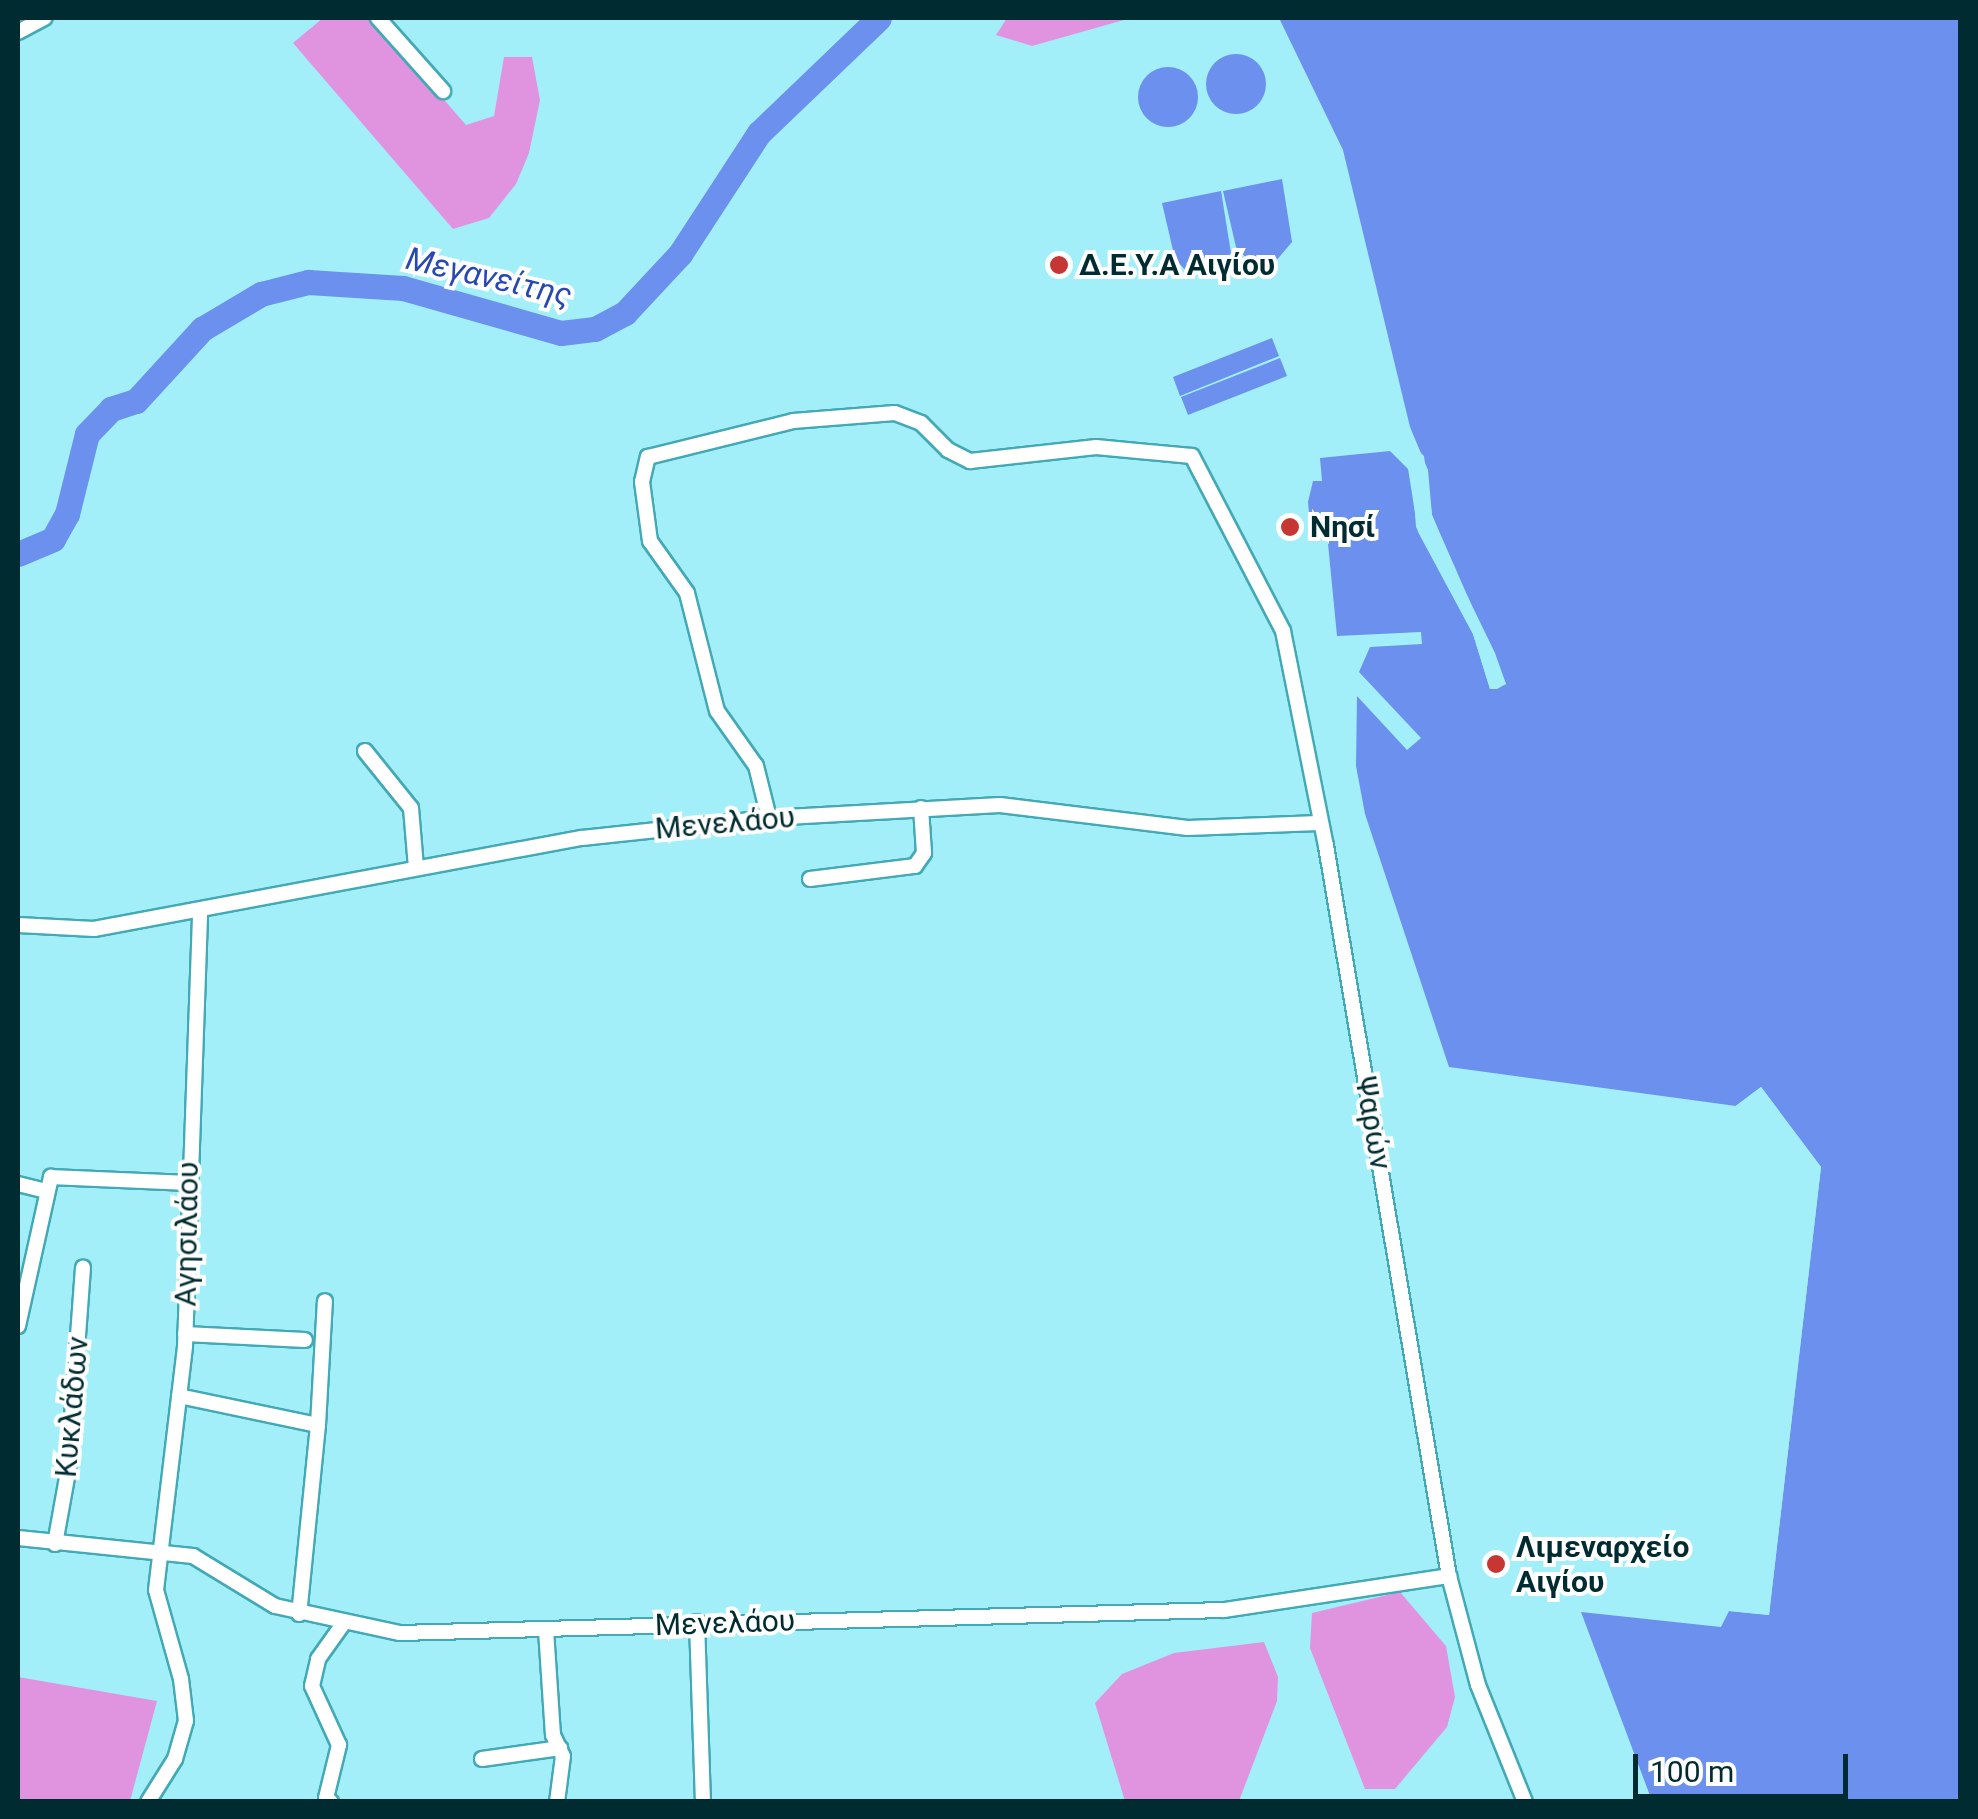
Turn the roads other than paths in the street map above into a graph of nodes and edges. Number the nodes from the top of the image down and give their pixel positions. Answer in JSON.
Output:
{"nodes":[{"id":1,"x":44,"y":18,"type":"edge"},
{"id":2,"x":378,"y":18,"type":"edge"},
{"id":3,"x":18,"y":32,"type":"edge"},
{"id":4,"x":442,"y":92,"type":"dead end"},
{"id":5,"x":365,"y":751,"type":"dead end"},
{"id":6,"x":921,"y":808,"type":"junction"},
{"id":7,"x":769,"y":818,"type":"junction"},
{"id":8,"x":1319,"y":823,"type":"junction"},
{"id":9,"x":416,"y":867,"type":"junction"},
{"id":10,"x":810,"y":880,"type":"dead end"},
{"id":11,"x":200,"y":911,"type":"junction"},
{"id":12,"x":20,"y":927,"type":"edge"},
{"id":13,"x":188,"y":1183,"type":"junction"},
{"id":14,"x":18,"y":1184,"type":"edge"},
{"id":15,"x":46,"y":1191,"type":"junction"},
{"id":16,"x":83,"y":1268,"type":"dead end"},
{"id":17,"x":325,"y":1301,"type":"dead end"},
{"id":18,"x":18,"y":1326,"type":"edge"},
{"id":19,"x":185,"y":1334,"type":"junction"},
{"id":20,"x":304,"y":1340,"type":"dead end"},
{"id":21,"x":178,"y":1396,"type":"junction"},
{"id":22,"x":318,"y":1426,"type":"junction"},
{"id":23,"x":18,"y":1538,"type":"edge"},
{"id":24,"x":55,"y":1544,"type":"junction"},
{"id":25,"x":160,"y":1555,"type":"junction"},
{"id":26,"x":1449,"y":1576,"type":"junction"},
{"id":27,"x":299,"y":1614,"type":"junction"},
{"id":28,"x":697,"y":1622,"type":"junction"},
{"id":29,"x":343,"y":1624,"type":"junction"},
{"id":30,"x":546,"y":1630,"type":"junction"},
{"id":31,"x":560,"y":1748,"type":"junction"},
{"id":32,"x":482,"y":1759,"type":"dead end"},
{"id":33,"x":148,"y":1802,"type":"edge"},
{"id":34,"x":331,"y":1802,"type":"edge"},
{"id":35,"x":557,"y":1802,"type":"edge"},
{"id":36,"x":703,"y":1802,"type":"edge"},
{"id":37,"x":1525,"y":1802,"type":"edge"}],
"edges":[{"from":1,"to":3,"type":"street"},
{"from":2,"to":4,"type":"street"},
{"from":5,"to":9,"type":"street"},
{"from":6,"to":7,"type":"street","name":"Μενελάου"},
{"from":6,"to":8,"type":"street","name":"Μενελάου"},
{"from":6,"to":10,"type":"street"},
{"from":7,"to":8,"type":"street","name":"Ψαρών"},
{"from":7,"to":9,"type":"street","name":"Μενελάου"},
{"from":8,"to":26,"type":"street","name":"Ψαρών"},
{"from":9,"to":11,"type":"street","name":"Μενελάου"},
{"from":11,"to":12,"type":"street","name":"Μενελάου"},
{"from":11,"to":13,"type":"street","name":"Αγησιλάου"},
{"from":13,"to":15,"type":"street"},
{"from":13,"to":19,"type":"street","name":"Αγησιλάου"},
{"from":14,"to":15,"type":"street"},
{"from":15,"to":18,"type":"street"},
{"from":16,"to":24,"type":"street","name":"Κυκλάδων"},
{"from":17,"to":22,"type":"street"},
{"from":19,"to":20,"type":"street"},
{"from":19,"to":21,"type":"street","name":"Αγησιλάου"},
{"from":21,"to":22,"type":"street"},
{"from":21,"to":25,"type":"street","name":"Αγησιλάου"},
{"from":22,"to":27,"type":"street"},
{"from":23,"to":24,"type":"street","name":"Μενελάου"},
{"from":24,"to":25,"type":"street","name":"Μενελάου"},
{"from":25,"to":27,"type":"street","name":"Μενελάου"},
{"from":25,"to":33,"type":"street","name":"Αγησιλάου"},
{"from":26,"to":28,"type":"street","name":"Μενελάου"},
{"from":26,"to":37,"type":"street","name":"Ψαρών"},
{"from":27,"to":29,"type":"street","name":"Μενελάου"},
{"from":28,"to":30,"type":"street","name":"Μενελάου"},
{"from":28,"to":36,"type":"street"},
{"from":29,"to":30,"type":"street","name":"Μενελάου"},
{"from":29,"to":34,"type":"street"},
{"from":30,"to":31,"type":"street"},
{"from":31,"to":32,"type":"street"},
{"from":31,"to":35,"type":"street"}]}
